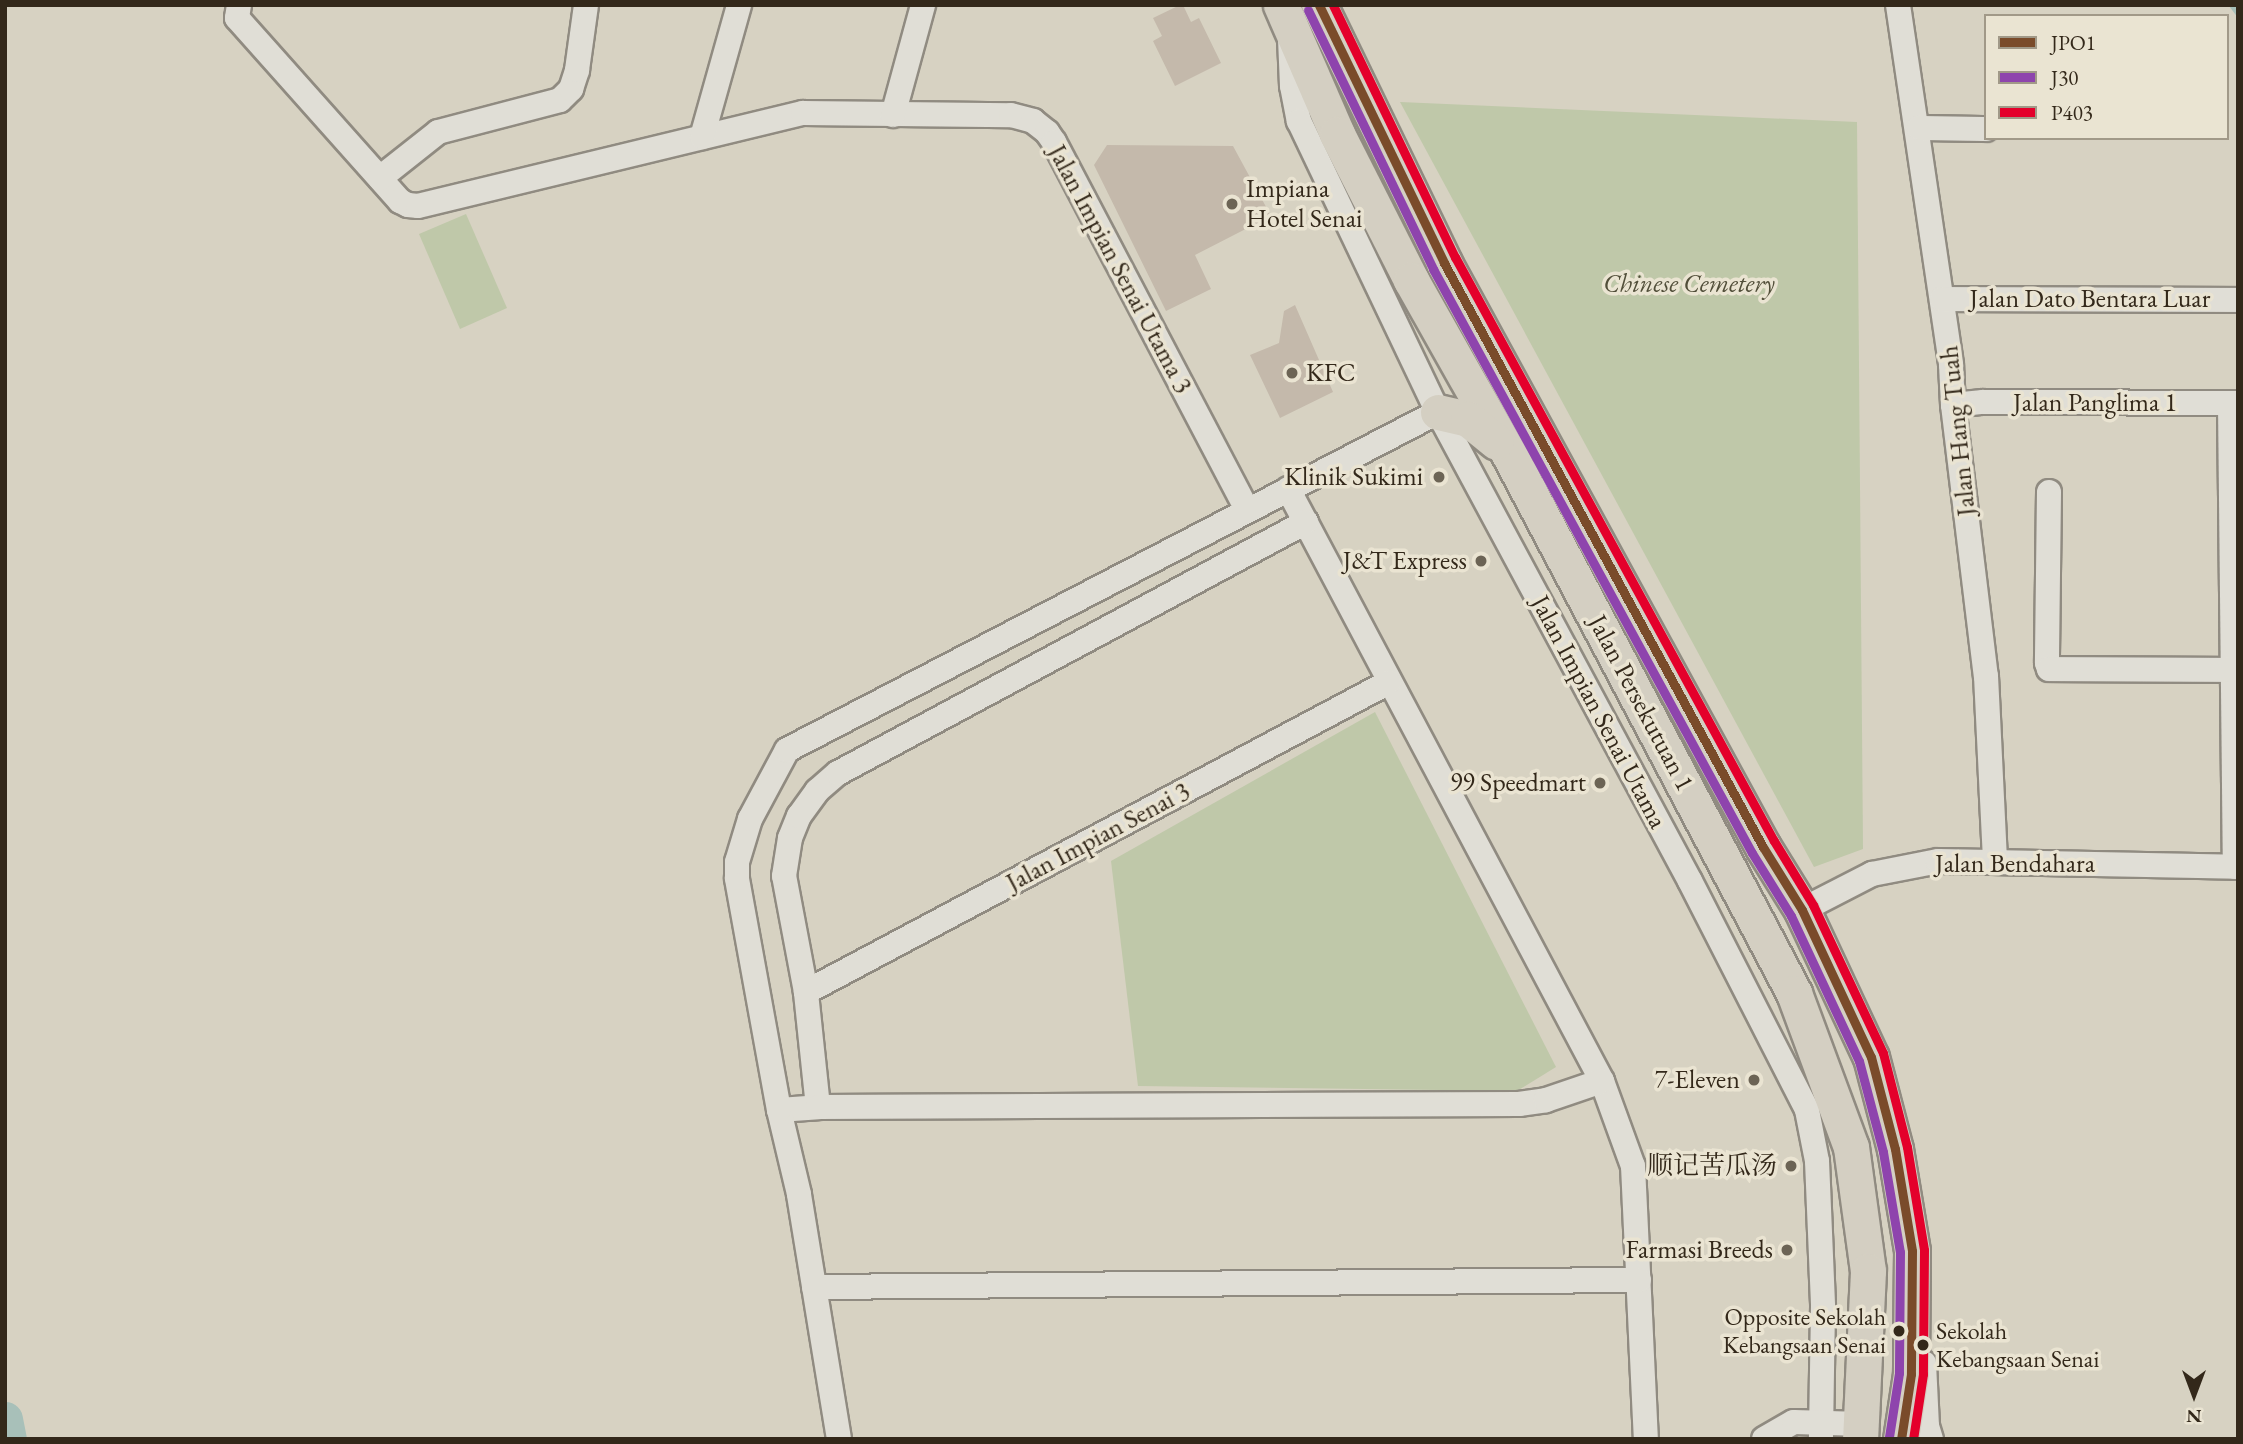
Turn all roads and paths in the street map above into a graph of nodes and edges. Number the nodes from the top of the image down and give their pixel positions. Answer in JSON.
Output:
{"nodes":[{"id":1,"x":239,"y":5,"type":"edge"},
{"id":2,"x":586,"y":5,"type":"edge"},
{"id":3,"x":739,"y":5,"type":"edge"},
{"id":4,"x":923,"y":5,"type":"edge"},
{"id":5,"x":1320,"y":5,"type":"edge"},
{"id":6,"x":1898,"y":5,"type":"edge"},
{"id":7,"x":1285,"y":14,"type":"edge"},
{"id":8,"x":893,"y":114,"type":"junction"},
{"id":9,"x":1919,"y":128,"type":"junction"},
{"id":10,"x":1984,"y":129,"type":"edge"},
{"id":11,"x":702,"y":137,"type":"junction"},
{"id":12,"x":380,"y":178,"type":"junction"},
{"id":13,"x":1942,"y":299,"type":"junction"},
{"id":14,"x":2238,"y":300,"type":"edge"},
{"id":15,"x":2234,"y":403,"type":"edge"},
{"id":16,"x":1953,"y":405,"type":"junction"},
{"id":17,"x":1438,"y":412,"type":"junction"},
{"id":18,"x":1508,"y":454,"type":"junction"},
{"id":19,"x":1288,"y":489,"type":"junction"},
{"id":20,"x":2049,"y":492,"type":"dead end"},
{"id":21,"x":1247,"y":510,"type":"junction"},
{"id":22,"x":1306,"y":522,"type":"junction"},
{"id":23,"x":2235,"y":661,"type":"edge"},
{"id":24,"x":1389,"y":682,"type":"junction"},
{"id":25,"x":1995,"y":860,"type":"junction"},
{"id":26,"x":2236,"y":867,"type":"edge"},
{"id":27,"x":1802,"y":910,"type":"junction"},
{"id":28,"x":806,"y":992,"type":"junction"},
{"id":29,"x":1602,"y":1081,"type":"junction"},
{"id":30,"x":818,"y":1107,"type":"junction"},
{"id":31,"x":779,"y":1110,"type":"junction"},
{"id":32,"x":1912,"y":1251,"type":"junction"},
{"id":33,"x":1639,"y":1280,"type":"junction"},
{"id":34,"x":814,"y":1287,"type":"junction"},
{"id":35,"x":1821,"y":1431,"type":"edge"},
{"id":36,"x":1861,"y":1431,"type":"edge"},
{"id":37,"x":839,"y":1439,"type":"edge"},
{"id":38,"x":1646,"y":1439,"type":"edge"},
{"id":39,"x":1764,"y":1439,"type":"edge"},
{"id":40,"x":1902,"y":1439,"type":"edge"},
{"id":41,"x":1931,"y":1439,"type":"edge"}],
"edges":[{"from":1,"to":12,"type":"street","name":"Jalan Impian Senai Utama 3"},
{"from":2,"to":12,"type":"street"},
{"from":3,"to":11,"type":"street"},
{"from":4,"to":8,"type":"street"},
{"from":5,"to":27,"type":"highway","name":"Jalan Persekutuan 1"},
{"from":6,"to":9,"type":"street","name":"Jalan Hang Tuah"},
{"from":7,"to":17,"type":"street","name":"Jalan Impian Senai Utama"},
{"from":7,"to":18,"type":"highway","name":"Jalan Persekutuan 1"},
{"from":8,"to":11,"type":"street","name":"Jalan Impian Senai Utama 3"},
{"from":8,"to":21,"type":"street","name":"Jalan Impian Senai Utama 3"},
{"from":9,"to":10,"type":"street"},
{"from":9,"to":13,"type":"street","name":"Jalan Hang Tuah"},
{"from":11,"to":12,"type":"street","name":"Jalan Impian Senai Utama 3"},
{"from":13,"to":14,"type":"street","name":"Jalan Dato Bentara Luar"},
{"from":13,"to":16,"type":"street","name":"Jalan Hang Tuah"},
{"from":15,"to":16,"type":"street","name":"Jalan Panglima 1"},
{"from":15,"to":23,"type":"street"},
{"from":16,"to":25,"type":"street","name":"Jalan Hang Tuah"},
{"from":17,"to":18,"type":"highway"},
{"from":17,"to":19,"type":"street"},
{"from":17,"to":35,"type":"street","name":"Jalan Impian Senai Utama"},
{"from":18,"to":36,"type":"highway","name":"Jalan Persekutuan 1"},
{"from":19,"to":21,"type":"street"},
{"from":19,"to":22,"type":"street"},
{"from":20,"to":23,"type":"street"},
{"from":21,"to":31,"type":"street"},
{"from":22,"to":24,"type":"street"},
{"from":22,"to":28,"type":"street"},
{"from":23,"to":26,"type":"street"},
{"from":24,"to":28,"type":"street","name":"Jalan Impian Senai 3"},
{"from":24,"to":29,"type":"street"},
{"from":25,"to":26,"type":"street","name":"Jalan Bendahara"},
{"from":25,"to":27,"type":"street","name":"Jalan Bendahara"},
{"from":27,"to":32,"type":"highway","name":"Jalan Persekutuan 1"},
{"from":28,"to":30,"type":"street"},
{"from":29,"to":30,"type":"street"},
{"from":29,"to":33,"type":"street"},
{"from":30,"to":31,"type":"street"},
{"from":31,"to":34,"type":"street"},
{"from":32,"to":40,"type":"highway","name":"Jalan Persekutuan 1"},
{"from":32,"to":41,"type":"street"},
{"from":33,"to":34,"type":"street"},
{"from":33,"to":38,"type":"street"},
{"from":34,"to":37,"type":"street"},
{"from":35,"to":36,"type":"street"},
{"from":35,"to":39,"type":"street"}]}
